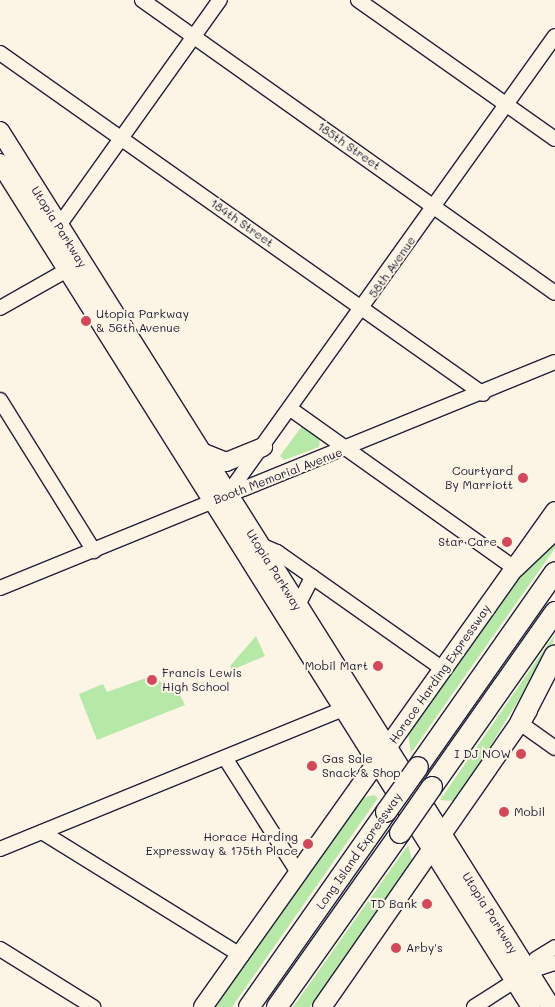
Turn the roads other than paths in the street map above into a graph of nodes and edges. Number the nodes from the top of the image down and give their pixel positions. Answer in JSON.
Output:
{"nodes":[{"id":1,"x":142,"y":0,"type":"edge"},
{"id":2,"x":220,"y":0,"type":"edge"},
{"id":3,"x":358,"y":0,"type":"edge"},
{"id":4,"x":555,"y":36,"type":"edge"},
{"id":5,"x":194,"y":37,"type":"junction"},
{"id":6,"x":0,"y":53,"type":"edge"},
{"id":7,"x":507,"y":105,"type":"junction"},
{"id":8,"x":0,"y":131,"type":"edge"},
{"id":9,"x":122,"y":138,"type":"junction"},
{"id":10,"x":555,"y":139,"type":"edge"},
{"id":11,"x":0,"y":163,"type":"edge"},
{"id":12,"x":435,"y":207,"type":"junction"},
{"id":13,"x":53,"y":234,"type":"junction"},
{"id":14,"x":74,"y":266,"type":"junction"},
{"id":15,"x":555,"y":293,"type":"edge"},
{"id":16,"x":0,"y":308,"type":"edge"},
{"id":17,"x":363,"y":308,"type":"junction"},
{"id":18,"x":555,"y":362,"type":"edge"},
{"id":19,"x":483,"y":394,"type":"junction"},
{"id":20,"x":0,"y":400,"type":"edge"},
{"id":21,"x":292,"y":410,"type":"junction"},
{"id":22,"x":263,"y":447,"type":"junction"},
{"id":23,"x":347,"y":449,"type":"junction"},
{"id":24,"x":198,"y":450,"type":"junction"},
{"id":25,"x":219,"y":498,"type":"junction"},
{"id":26,"x":555,"y":510,"type":"edge"},
{"id":27,"x":555,"y":529,"type":"edge"},
{"id":28,"x":258,"y":544,"type":"junction"},
{"id":29,"x":94,"y":550,"type":"junction"},
{"id":30,"x":514,"y":568,"type":"junction"},
{"id":31,"x":555,"y":572,"type":"edge"},
{"id":32,"x":312,"y":577,"type":"junction"},
{"id":33,"x":0,"y":588,"type":"edge"},
{"id":34,"x":297,"y":607,"type":"junction"},
{"id":35,"x":555,"y":612,"type":"edge"},
{"id":36,"x":555,"y":656,"type":"edge"},
{"id":37,"x":443,"y":669,"type":"junction"},
{"id":38,"x":555,"y":671,"type":"edge"},
{"id":39,"x":341,"y":710,"type":"junction"},
{"id":40,"x":520,"y":723,"type":"junction"},
{"id":41,"x":388,"y":748,"type":"junction"},
{"id":42,"x":555,"y":748,"type":"edge"},
{"id":43,"x":226,"y":758,"type":"junction"},
{"id":44,"x":376,"y":765,"type":"junction"},
{"id":45,"x":42,"y":832,"type":"junction"},
{"id":46,"x":442,"y":835,"type":"junction"},
{"id":47,"x":0,"y":849,"type":"edge"},
{"id":48,"x":432,"y":849,"type":"junction"},
{"id":49,"x":299,"y":874,"type":"junction"},
{"id":50,"x":555,"y":947,"type":"edge"},
{"id":51,"x":0,"y":949,"type":"edge"},
{"id":52,"x":242,"y":956,"type":"junction"},
{"id":53,"x":555,"y":963,"type":"edge"},
{"id":54,"x":530,"y":971,"type":"junction"},
{"id":55,"x":515,"y":981,"type":"junction"},
{"id":56,"x":93,"y":1007,"type":"edge"},
{"id":57,"x":203,"y":1007,"type":"edge"},
{"id":58,"x":249,"y":1007,"type":"edge"},
{"id":59,"x":277,"y":1007,"type":"edge"},
{"id":60,"x":322,"y":1007,"type":"edge"},
{"id":61,"x":474,"y":1007,"type":"edge"},
{"id":62,"x":531,"y":1007,"type":"edge"},
{"id":63,"x":552,"y":1007,"type":"edge"}],
"edges":[{"from":1,"to":5,"type":"street","name":"185th Street"},
{"from":2,"to":5,"type":"street"},
{"from":3,"to":7,"type":"street"},
{"from":4,"to":7,"type":"street","name":"58th Avenue"},
{"from":5,"to":9,"type":"street"},
{"from":5,"to":12,"type":"street","name":"185th Street"},
{"from":6,"to":9,"type":"street","name":"184th Street"},
{"from":7,"to":10,"type":"street"},
{"from":7,"to":12,"type":"street","name":"58th Avenue"},
{"from":8,"to":13,"type":"main road","name":"Utopia Parkway"},
{"from":9,"to":13,"type":"street"},
{"from":9,"to":17,"type":"street","name":"184th Street"},
{"from":11,"to":13,"type":"main road","name":"Utopia Parkway"},
{"from":12,"to":15,"type":"street","name":"185th Street"},
{"from":12,"to":17,"type":"street","name":"58th Avenue"},
{"from":13,"to":14,"type":"main road","name":"Utopia Parkway"},
{"from":14,"to":16,"type":"street"},
{"from":14,"to":24,"type":"main road","name":"Utopia Parkway"},
{"from":14,"to":25,"type":"main road","name":"Utopia Parkway"},
{"from":17,"to":19,"type":"street","name":"184th Street"},
{"from":17,"to":21,"type":"street","name":"58th Avenue"},
{"from":18,"to":19,"type":"street","name":"Booth Memorial Avenue"},
{"from":19,"to":23,"type":"street","name":"Booth Memorial Avenue"},
{"from":20,"to":29,"type":"street"},
{"from":21,"to":22,"type":"street","name":"58th Avenue"},
{"from":21,"to":23,"type":"street"},
{"from":22,"to":24,"type":"main road"},
{"from":22,"to":25,"type":"street","name":"58th Avenue"},
{"from":23,"to":25,"type":"street","name":"Booth Memorial Avenue"},
{"from":23,"to":30,"type":"street"},
{"from":24,"to":25,"type":"main road","name":"Utopia Parkway"},
{"from":25,"to":28,"type":"main road","name":"Utopia Parkway"},
{"from":25,"to":29,"type":"street","name":"Booth Memorial Avenue"},
{"from":25,"to":39,"type":"main road","name":"Utopia Parkway"},
{"from":26,"to":30,"type":"main road","name":"Horace Harding Expressway"},
{"from":27,"to":30,"type":"highway"},
{"from":28,"to":32,"type":"street"},
{"from":28,"to":34,"type":"main road","name":"Utopia Parkway"},
{"from":29,"to":33,"type":"street","name":"Booth Memorial Avenue"},
{"from":30,"to":37,"type":"main road","name":"Horace Harding Expressway"},
{"from":31,"to":58,"type":"highway","name":"Long Island Expressway","bridge":true},
{"from":32,"to":34,"type":"street"},
{"from":32,"to":37,"type":"street"},
{"from":34,"to":41,"type":"main road","name":"Utopia Parkway"},
{"from":35,"to":59,"type":"highway","name":"Long Island Expressway","bridge":true},
{"from":36,"to":40,"type":"highway"},
{"from":37,"to":41,"type":"main road","name":"Horace Harding Expressway"},
{"from":38,"to":40,"type":"main road"},
{"from":39,"to":43,"type":"street"},
{"from":39,"to":44,"type":"main road","name":"Utopia Parkway"},
{"from":40,"to":42,"type":"street"},
{"from":40,"to":46,"type":"main road"},
{"from":41,"to":44,"type":"main road","name":"Horace Harding Expressway"},
{"from":41,"to":46,"type":"main road","name":"Utopia Parkway"},
{"from":43,"to":45,"type":"street"},
{"from":43,"to":49,"type":"street"},
{"from":44,"to":48,"type":"main road","name":"Utopia Parkway"},
{"from":44,"to":49,"type":"main road","name":"Horace Harding Expressway"},
{"from":45,"to":47,"type":"street"},
{"from":45,"to":52,"type":"street"},
{"from":46,"to":48,"type":"main road"},
{"from":46,"to":54,"type":"main road","name":"Utopia Parkway"},
{"from":48,"to":55,"type":"main road","name":"Utopia Parkway"},
{"from":48,"to":60,"type":"main road"},
{"from":49,"to":52,"type":"main road","name":"Horace Harding Expressway"},
{"from":50,"to":54,"type":"street"},
{"from":51,"to":56,"type":"street"},
{"from":52,"to":57,"type":"main road","name":"Horace Harding Expressway"},
{"from":53,"to":54,"type":"street"},
{"from":54,"to":55,"type":"street"},
{"from":54,"to":63,"type":"main road","name":"Utopia Parkway"},
{"from":55,"to":61,"type":"street"},
{"from":55,"to":62,"type":"main road","name":"Utopia Parkway"}]}
